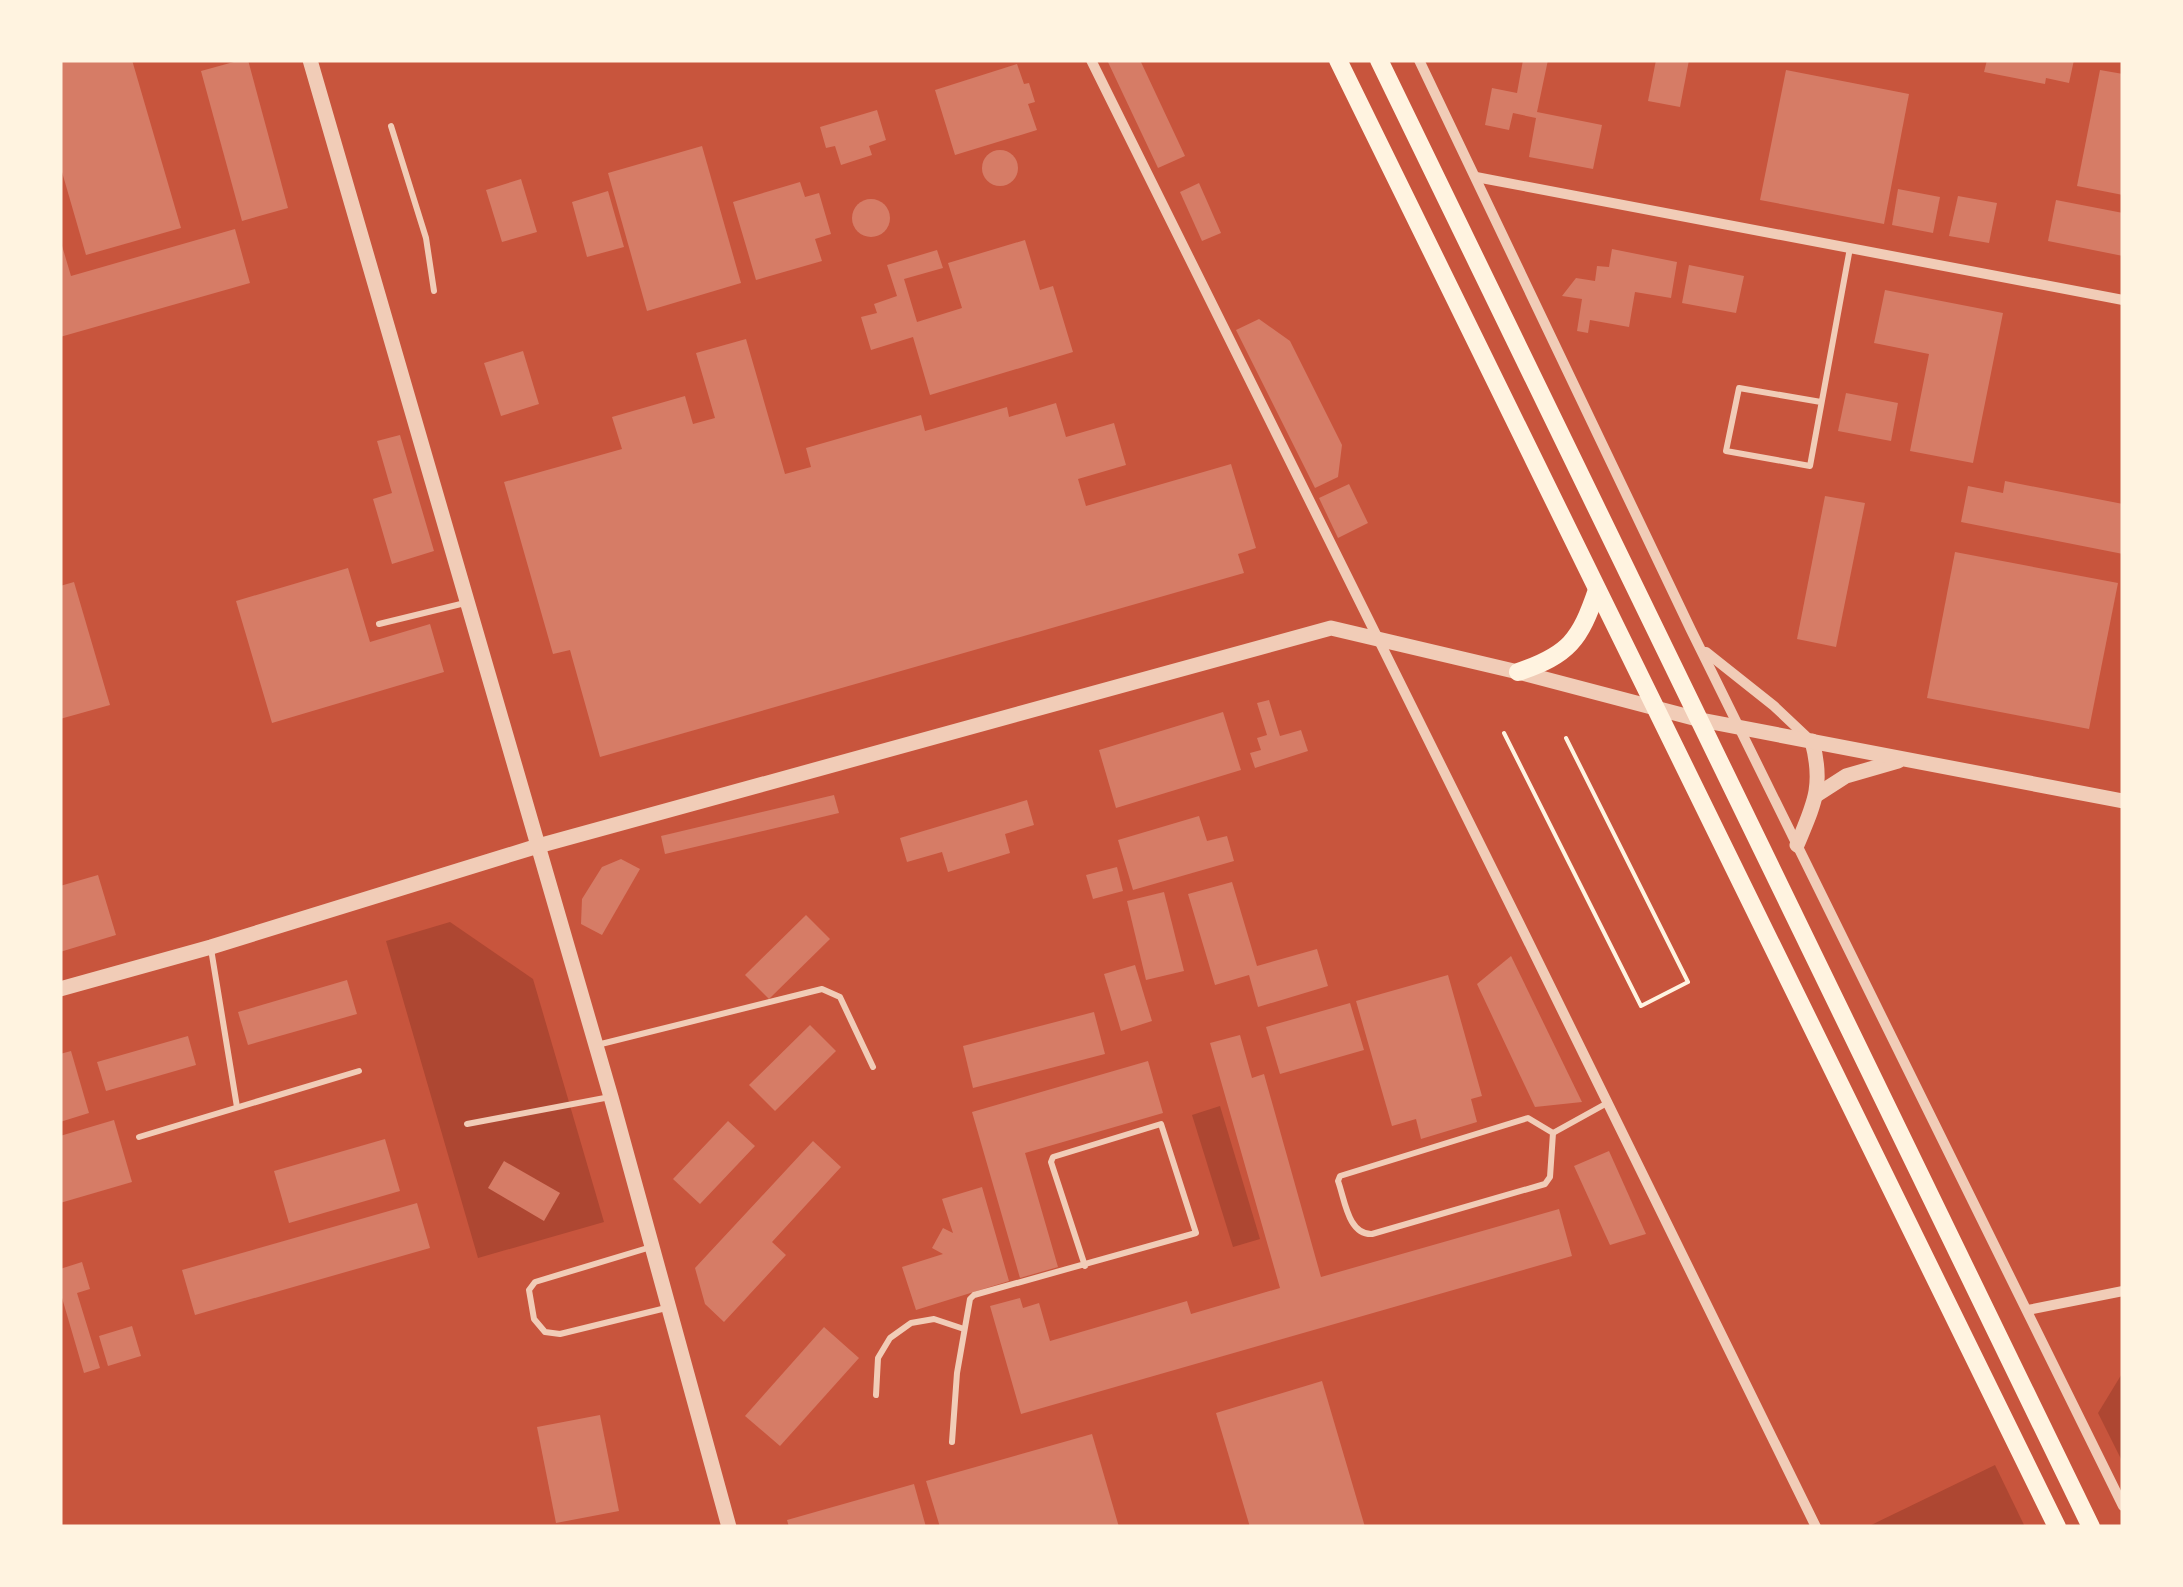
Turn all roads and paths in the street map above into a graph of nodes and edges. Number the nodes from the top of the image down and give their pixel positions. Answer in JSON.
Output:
{"nodes":[{"id":1,"x":310,"y":60,"type":"edge"},
{"id":2,"x":1091,"y":60,"type":"edge"},
{"id":3,"x":1338,"y":60,"type":"edge"},
{"id":4,"x":1379,"y":60,"type":"edge"},
{"id":5,"x":1418,"y":60,"type":"edge"},
{"id":6,"x":391,"y":126,"type":"dead end"},
{"id":7,"x":1476,"y":177,"type":"junction"},
{"id":8,"x":1850,"y":248,"type":"junction"},
{"id":9,"x":434,"y":291,"type":"dead end"},
{"id":10,"x":2123,"y":300,"type":"edge"},
{"id":11,"x":1821,"y":402,"type":"junction"},
{"id":12,"x":1597,"y":590,"type":"junction"},
{"id":13,"x":468,"y":602,"type":"junction"},
{"id":14,"x":379,"y":624,"type":"dead end"},
{"id":15,"x":1375,"y":638,"type":"junction"},
{"id":16,"x":1699,"y":646,"type":"junction"},
{"id":17,"x":1518,"y":672,"type":"junction"},
{"id":18,"x":1656,"y":709,"type":"junction"},
{"id":19,"x":1701,"y":720,"type":"junction"},
{"id":20,"x":1740,"y":728,"type":"junction"},
{"id":21,"x":1504,"y":732,"type":"dead end"},
{"id":22,"x":1566,"y":738,"type":"dead end"},
{"id":23,"x":1812,"y":741,"type":"junction"},
{"id":24,"x":1907,"y":759,"type":"junction"},
{"id":25,"x":1818,"y":794,"type":"junction"},
{"id":26,"x":2123,"y":801,"type":"edge"},
{"id":27,"x":538,"y":846,"type":"junction"},
{"id":28,"x":1797,"y":846,"type":"junction"},
{"id":29,"x":211,"y":948,"type":"junction"},
{"id":30,"x":60,"y":990,"type":"edge"},
{"id":31,"x":594,"y":1046,"type":"junction"},
{"id":32,"x":873,"y":1067,"type":"dead end"},
{"id":33,"x":359,"y":1070,"type":"dead end"},
{"id":34,"x":611,"y":1097,"type":"junction"},
{"id":35,"x":1610,"y":1102,"type":"junction"},
{"id":36,"x":237,"y":1107,"type":"junction"},
{"id":37,"x":467,"y":1124,"type":"dead end"},
{"id":38,"x":1553,"y":1133,"type":"junction"},
{"id":39,"x":138,"y":1137,"type":"dead end"},
{"id":40,"x":650,"y":1247,"type":"junction"},
{"id":41,"x":1085,"y":1266,"type":"junction"},
{"id":42,"x":2123,"y":1290,"type":"edge"},
{"id":43,"x":667,"y":1308,"type":"junction"},
{"id":44,"x":2028,"y":1310,"type":"junction"},
{"id":45,"x":964,"y":1328,"type":"junction"},
{"id":46,"x":876,"y":1395,"type":"dead end"},
{"id":47,"x":952,"y":1442,"type":"dead end"},
{"id":48,"x":2123,"y":1506,"type":"edge"},
{"id":49,"x":729,"y":1527,"type":"edge"},
{"id":50,"x":1816,"y":1527,"type":"edge"},
{"id":51,"x":2057,"y":1527,"type":"edge"},
{"id":52,"x":2091,"y":1527,"type":"edge"}],
"edges":[{"from":1,"to":13,"type":"street"},
{"from":2,"to":15,"type":"street"},
{"from":3,"to":12,"type":"main road"},
{"from":4,"to":19,"type":"main road"},
{"from":5,"to":7,"type":"street"},
{"from":6,"to":9,"type":"lane"},
{"from":7,"to":8,"type":"street"},
{"from":7,"to":16,"type":"street"},
{"from":8,"to":10,"type":"street"},
{"from":8,"to":11,"type":"lane"},
{"from":11,"to":11,"type":"lane"},
{"from":12,"to":17,"type":"main road"},
{"from":12,"to":18,"type":"main road"},
{"from":13,"to":14,"type":"lane"},
{"from":13,"to":27,"type":"street"},
{"from":15,"to":17,"type":"street"},
{"from":15,"to":27,"type":"street"},
{"from":15,"to":35,"type":"street"},
{"from":16,"to":20,"type":"street"},
{"from":16,"to":23,"type":"street"},
{"from":17,"to":18,"type":"street"},
{"from":18,"to":19,"type":"street"},
{"from":18,"to":51,"type":"main road"},
{"from":19,"to":20,"type":"street"},
{"from":19,"to":52,"type":"main road"},
{"from":20,"to":23,"type":"street"},
{"from":20,"to":28,"type":"street"},
{"from":21,"to":22,"type":"path"},
{"from":23,"to":24,"type":"street"},
{"from":23,"to":25,"type":"street"},
{"from":24,"to":25,"type":"street"},
{"from":24,"to":26,"type":"street"},
{"from":25,"to":28,"type":"street"},
{"from":27,"to":29,"type":"street"},
{"from":27,"to":31,"type":"street"},
{"from":28,"to":44,"type":"street"},
{"from":29,"to":30,"type":"street"},
{"from":29,"to":36,"type":"lane"},
{"from":31,"to":32,"type":"lane"},
{"from":31,"to":34,"type":"street"},
{"from":33,"to":36,"type":"lane"},
{"from":34,"to":37,"type":"lane"},
{"from":34,"to":40,"type":"street"},
{"from":35,"to":38,"type":"lane"},
{"from":35,"to":50,"type":"street"},
{"from":36,"to":39,"type":"lane"},
{"from":38,"to":38,"type":"lane"},
{"from":40,"to":43,"type":"street"},
{"from":40,"to":43,"type":"lane"},
{"from":41,"to":41,"type":"lane"},
{"from":41,"to":45,"type":"lane"},
{"from":42,"to":44,"type":"street"},
{"from":43,"to":49,"type":"street"},
{"from":44,"to":48,"type":"street"},
{"from":45,"to":46,"type":"lane"},
{"from":45,"to":47,"type":"lane"}]}
